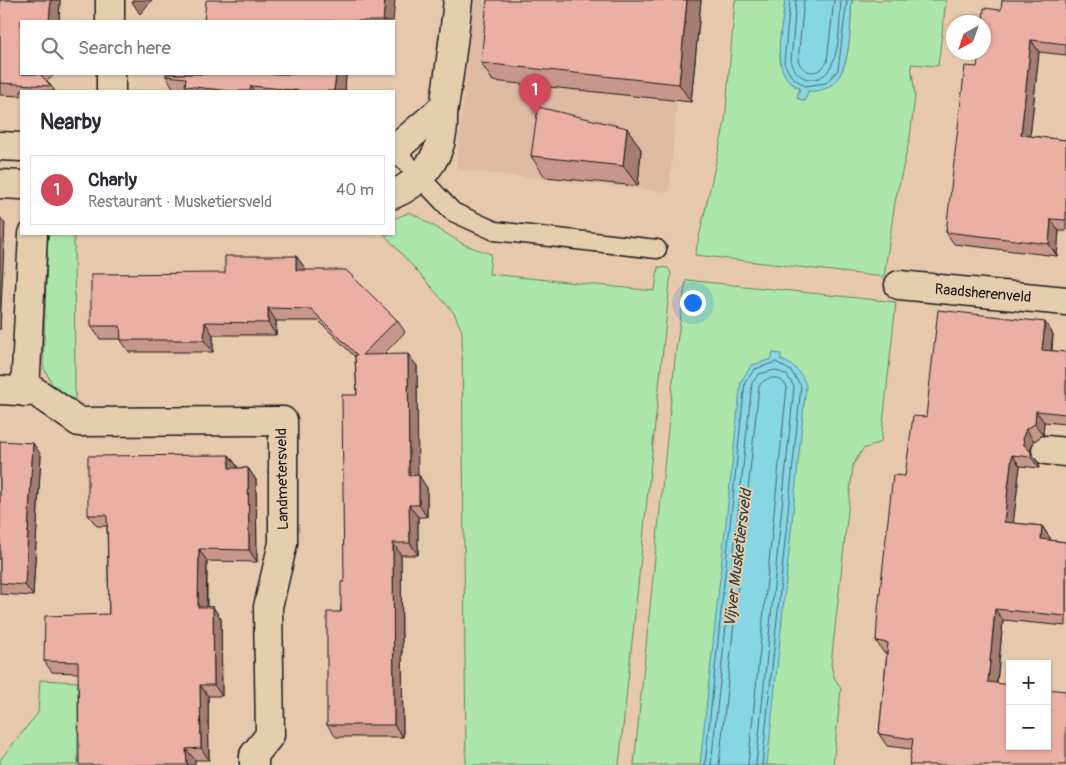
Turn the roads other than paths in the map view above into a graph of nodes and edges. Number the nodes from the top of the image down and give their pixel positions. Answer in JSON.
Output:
{"nodes":[{"id":1,"x":110,"y":0,"type":"edge"},
{"id":2,"x":458,"y":0,"type":"edge"},
{"id":3,"x":110,"y":20,"type":"edge"},
{"id":4,"x":111,"y":75,"type":"edge"},
{"id":5,"x":111,"y":90,"type":"edge"},
{"id":6,"x":443,"y":108,"type":"junction"},
{"id":7,"x":0,"y":146,"type":"edge"},
{"id":8,"x":20,"y":147,"type":"edge"},
{"id":9,"x":395,"y":149,"type":"edge"},
{"id":10,"x":395,"y":151,"type":"edge"},
{"id":11,"x":419,"y":178,"type":"junction"},
{"id":12,"x":0,"y":184,"type":"edge"},
{"id":13,"x":20,"y":185,"type":"edge"},
{"id":14,"x":395,"y":193,"type":"edge"},
{"id":15,"x":33,"y":235,"type":"edge"},
{"id":16,"x":657,"y":250,"type":"dead end"},
{"id":17,"x":899,"y":286,"type":"dead end"},
{"id":18,"x":1066,"y":301,"type":"edge"},
{"id":19,"x":13,"y":391,"type":"edge"},
{"id":20,"x":254,"y":765,"type":"edge"}],
"edges":[{"from":1,"to":3,"type":"street"},
{"from":2,"to":6,"type":"street"},
{"from":4,"to":5,"type":"street"},
{"from":6,"to":9,"type":"street"},
{"from":6,"to":11,"type":"street"},
{"from":7,"to":8,"type":"street"},
{"from":10,"to":11,"type":"lane"},
{"from":11,"to":14,"type":"street"},
{"from":11,"to":16,"type":"lane"},
{"from":12,"to":13,"type":"street"},
{"from":15,"to":19,"type":"street","name":"Landmetersveld"},
{"from":17,"to":18,"type":"street","name":"Raadsherenveld"},
{"from":19,"to":20,"type":"street","name":"Landmetersveld"}]}
